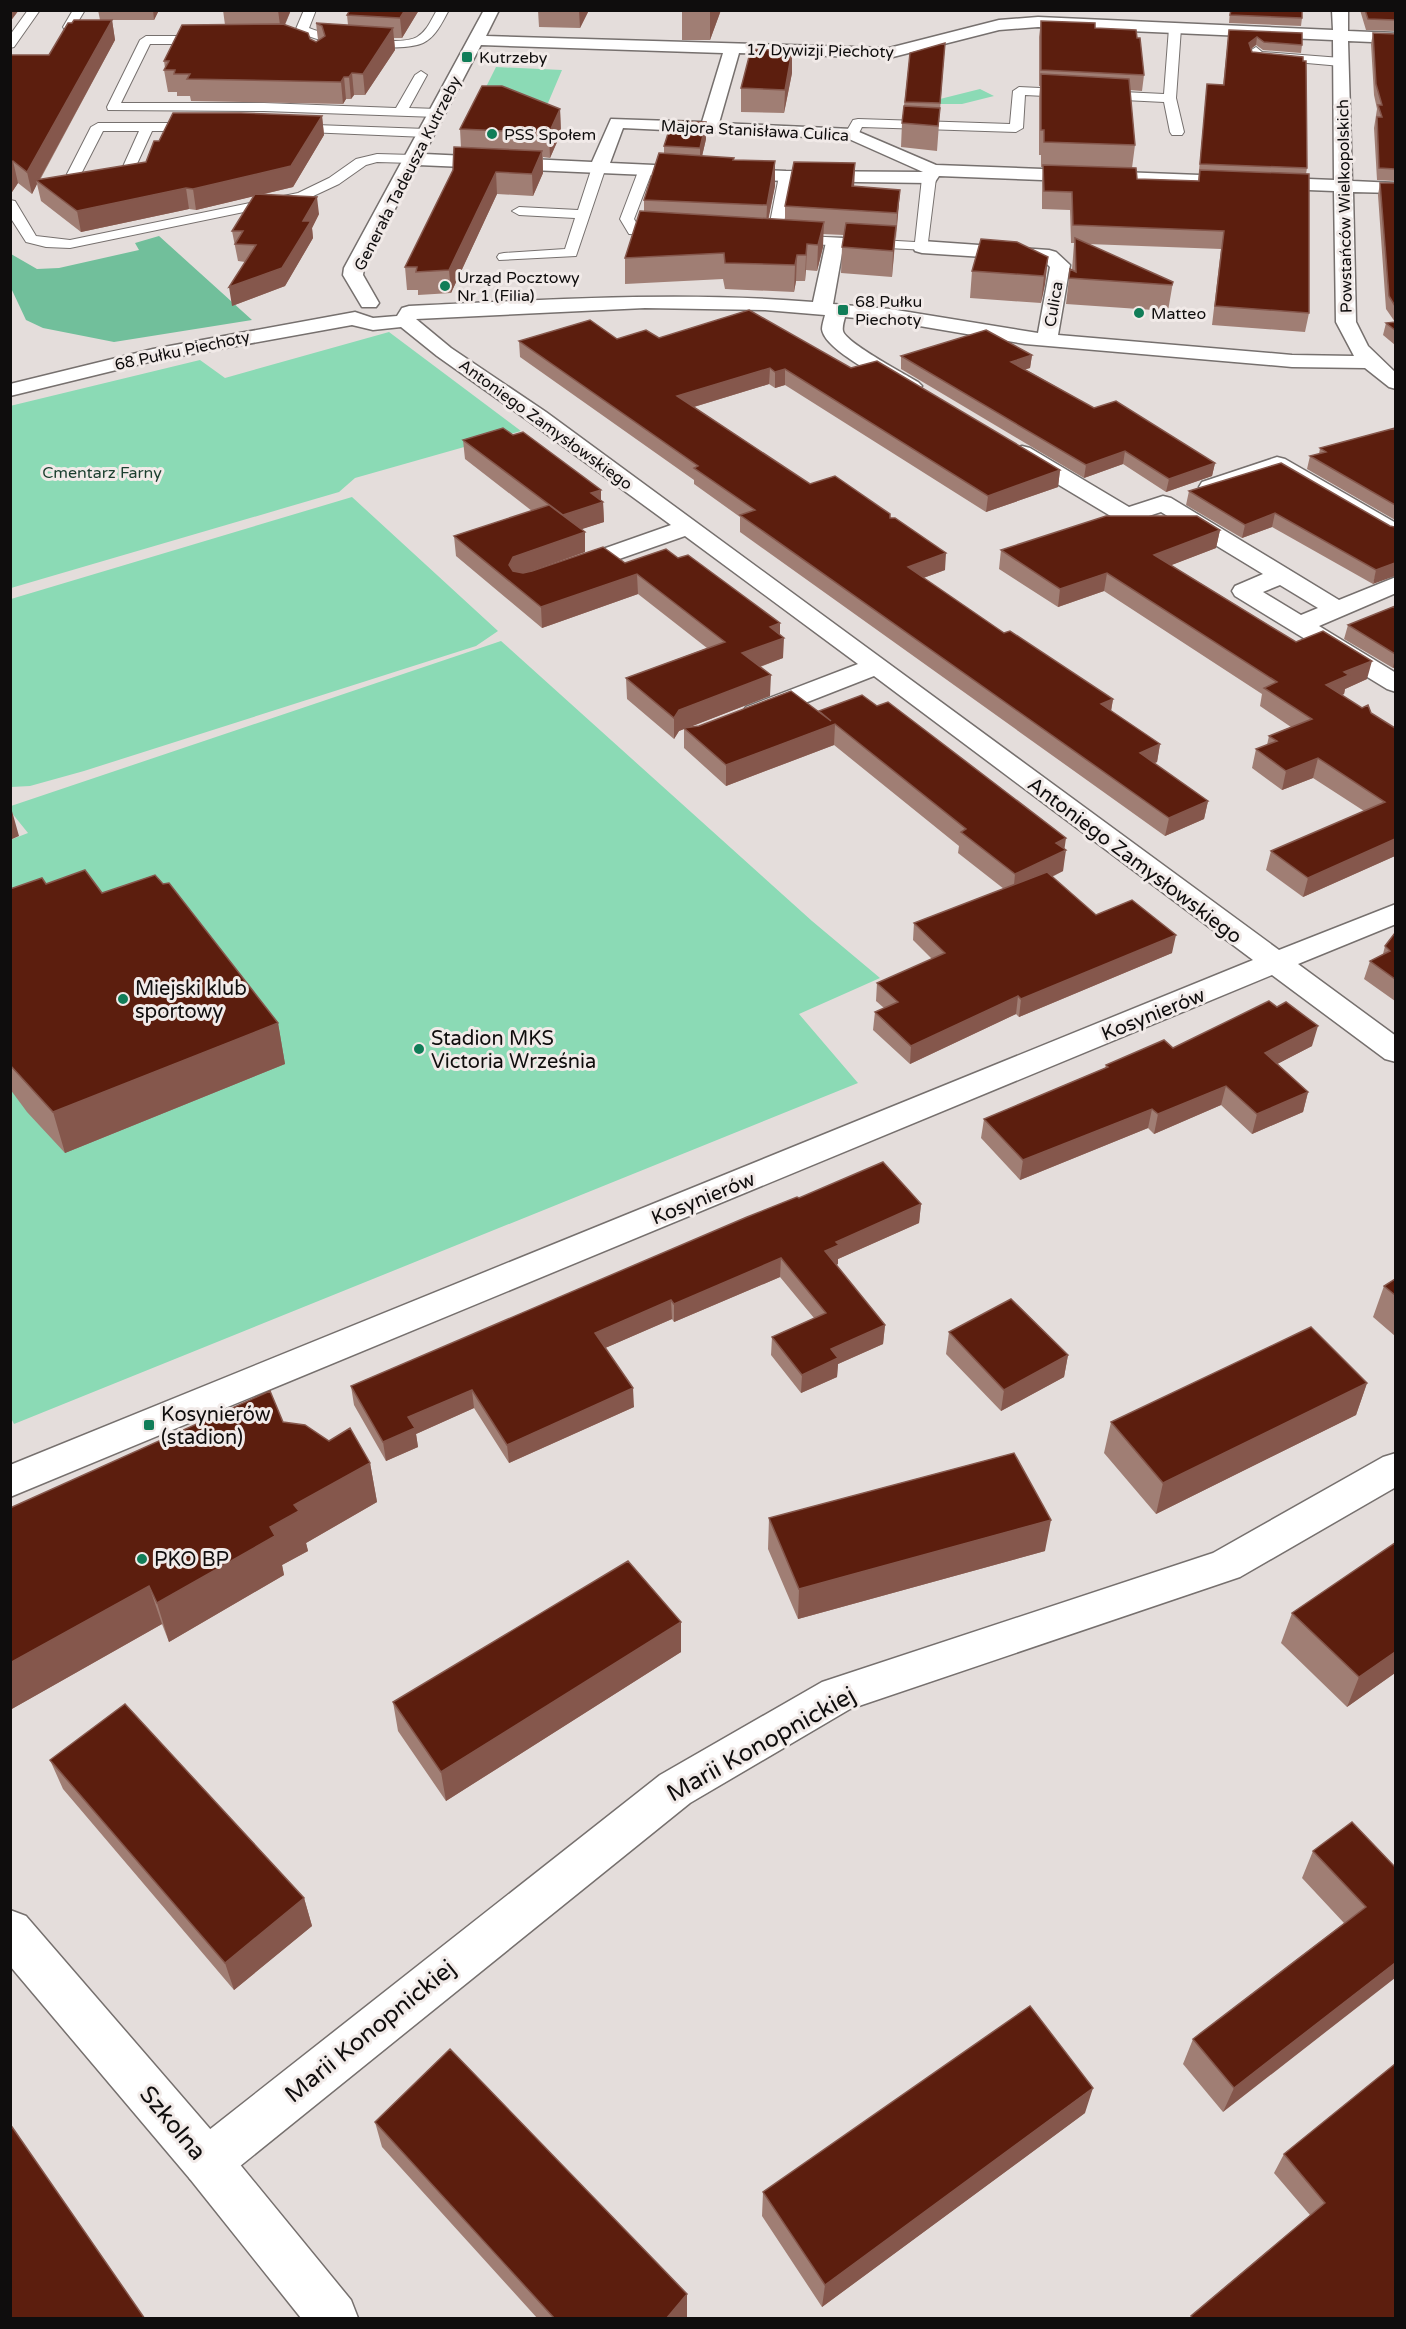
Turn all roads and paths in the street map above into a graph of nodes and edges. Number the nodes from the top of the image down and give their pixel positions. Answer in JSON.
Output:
{"nodes":[{"id":1,"x":34,"y":10,"type":"edge"},
{"id":2,"x":79,"y":10,"type":"edge"},
{"id":3,"x":310,"y":10,"type":"edge"},
{"id":4,"x":443,"y":10,"type":"edge"},
{"id":5,"x":492,"y":10,"type":"edge"},
{"id":6,"x":1340,"y":10,"type":"edge"},
{"id":7,"x":69,"y":27,"type":"edge"},
{"id":8,"x":1175,"y":28,"type":"junction"},
{"id":9,"x":1340,"y":36,"type":"junction"},
{"id":10,"x":1395,"y":38,"type":"edge"},
{"id":11,"x":229,"y":39,"type":"edge"},
{"id":12,"x":476,"y":40,"type":"junction"},
{"id":13,"x":1257,"y":43,"type":"junction"},
{"id":14,"x":10,"y":44,"type":"edge"},
{"id":15,"x":732,"y":49,"type":"junction"},
{"id":16,"x":1341,"y":62,"type":"junction"},
{"id":17,"x":421,"y":75,"type":"dead end"},
{"id":18,"x":1170,"y":98,"type":"junction"},
{"id":19,"x":401,"y":111,"type":"junction"},
{"id":20,"x":437,"y":113,"type":"junction"},
{"id":21,"x":147,"y":127,"type":"junction"},
{"id":22,"x":212,"y":127,"type":"edge"},
{"id":23,"x":279,"y":128,"type":"edge"},
{"id":24,"x":710,"y":128,"type":"junction"},
{"id":25,"x":1178,"y":132,"type":"dead end"},
{"id":26,"x":426,"y":133,"type":"junction"},
{"id":27,"x":852,"y":134,"type":"junction"},
{"id":28,"x":413,"y":159,"type":"junction"},
{"id":29,"x":599,"y":167,"type":"junction"},
{"id":30,"x":646,"y":169,"type":"junction"},
{"id":31,"x":931,"y":174,"type":"junction"},
{"id":32,"x":786,"y":176,"type":"junction"},
{"id":33,"x":1343,"y":186,"type":"junction"},
{"id":34,"x":1395,"y":188,"type":"edge"},
{"id":35,"x":10,"y":204,"type":"edge"},
{"id":36,"x":519,"y":211,"type":"dead end"},
{"id":37,"x":583,"y":214,"type":"junction"},
{"id":38,"x":681,"y":234,"type":"edge"},
{"id":39,"x":751,"y":237,"type":"edge"},
{"id":40,"x":774,"y":238,"type":"junction"},
{"id":41,"x":835,"y":242,"type":"junction"},
{"id":42,"x":922,"y":247,"type":"junction"},
{"id":43,"x":504,"y":257,"type":"dead end"},
{"id":44,"x":508,"y":308,"type":"junction"},
{"id":45,"x":829,"y":309,"type":"junction"},
{"id":46,"x":362,"y":310,"type":"junction"},
{"id":47,"x":407,"y":316,"type":"junction"},
{"id":48,"x":443,"y":335,"type":"junction"},
{"id":49,"x":1047,"y":340,"type":"junction"},
{"id":50,"x":1368,"y":362,"type":"junction"},
{"id":51,"x":1395,"y":383,"type":"edge"},
{"id":52,"x":10,"y":390,"type":"edge"},
{"id":53,"x":934,"y":400,"type":"edge"},
{"id":54,"x":1005,"y":442,"type":"edge"},
{"id":55,"x":1163,"y":503,"type":"junction"},
{"id":56,"x":1127,"y":516,"type":"junction"},
{"id":57,"x":1096,"y":526,"type":"edge"},
{"id":58,"x":688,"y":527,"type":"junction"},
{"id":59,"x":1395,"y":533,"type":"edge"},
{"id":60,"x":1280,"y":576,"type":"junction"},
{"id":61,"x":546,"y":577,"type":"edge"},
{"id":62,"x":1395,"y":584,"type":"edge"},
{"id":63,"x":1336,"y":609,"type":"junction"},
{"id":64,"x":1300,"y":625,"type":"junction"},
{"id":65,"x":877,"y":666,"type":"junction"},
{"id":66,"x":1395,"y":684,"type":"edge"},
{"id":67,"x":733,"y":722,"type":"edge"},
{"id":68,"x":1395,"y":913,"type":"edge"},
{"id":69,"x":1275,"y":964,"type":"junction"},
{"id":70,"x":1395,"y":1052,"type":"edge"},
{"id":71,"x":1395,"y":1468,"type":"edge"},
{"id":72,"x":10,"y":1482,"type":"edge"},
{"id":73,"x":10,"y":1931,"type":"edge"},
{"id":74,"x":207,"y":2162,"type":"junction"},
{"id":75,"x":333,"y":2319,"type":"edge"}],
"edges":[{"from":1,"to":14,"type":"lane"},
{"from":2,"to":7,"type":"lane"},
{"from":3,"to":4,"type":"lane"},
{"from":5,"to":12,"type":"street","name":"Generała Tadeusza Kutrzeby"},
{"from":6,"to":9,"type":"street","name":"Powstańców Wielkopolskich"},
{"from":8,"to":13,"type":"street","name":"17 Dywizji Piechoty"},
{"from":8,"to":15,"type":"street","name":"17 Dywizji Piechoty"},
{"from":8,"to":18,"type":"lane"},
{"from":9,"to":10,"type":"street","name":"17 Dywizji Piechoty"},
{"from":9,"to":13,"type":"street","name":"17 Dywizji Piechoty"},
{"from":9,"to":16,"type":"street","name":"Powstańców Wielkopolskich"},
{"from":11,"to":19,"type":"lane"},
{"from":12,"to":15,"type":"street","name":"17 Dywizji Piechoty"},
{"from":12,"to":20,"type":"street","name":"Generała Tadeusza Kutrzeby"},
{"from":13,"to":16,"type":"lane"},
{"from":15,"to":24,"type":"street"},
{"from":16,"to":33,"type":"street","name":"Powstańców Wielkopolskich"},
{"from":17,"to":19,"type":"lane"},
{"from":18,"to":25,"type":"lane"},
{"from":18,"to":27,"type":"lane"},
{"from":19,"to":20,"type":"lane"},
{"from":20,"to":26,"type":"street","name":"Generała Tadeusza Kutrzeby"},
{"from":21,"to":21,"type":"lane"},
{"from":21,"to":22,"type":"lane"},
{"from":23,"to":26,"type":"lane"},
{"from":24,"to":27,"type":"street","name":"Majora Stanisława Culica"},
{"from":24,"to":29,"type":"street","name":"Majora Stanisława Culica"},
{"from":26,"to":28,"type":"street","name":"Generała Tadeusza Kutrzeby"},
{"from":27,"to":31,"type":"street","name":"Majora Stanisława Culica"},
{"from":28,"to":29,"type":"street","name":"Majora Stanisława Culica"},
{"from":28,"to":35,"type":"lane"},
{"from":28,"to":46,"type":"street","name":"Generała Tadeusza Kutrzeby"},
{"from":29,"to":30,"type":"street","name":"Majora Stanisława Culica"},
{"from":29,"to":37,"type":"lane"},
{"from":30,"to":32,"type":"street","name":"Majora Stanisława Culica"},
{"from":30,"to":38,"type":"lane"},
{"from":31,"to":32,"type":"street","name":"Majora Stanisława Culica"},
{"from":31,"to":33,"type":"street","name":"Majora Stanisława Culica"},
{"from":31,"to":42,"type":"lane"},
{"from":32,"to":40,"type":"lane"},
{"from":33,"to":34,"type":"street","name":"Majora Stanisława Culica"},
{"from":33,"to":50,"type":"street","name":"Powstańców Wielkopolskich"},
{"from":36,"to":37,"type":"lane"},
{"from":37,"to":43,"type":"lane"},
{"from":39,"to":40,"type":"lane"},
{"from":40,"to":41,"type":"lane"},
{"from":41,"to":42,"type":"lane"},
{"from":41,"to":45,"type":"street"},
{"from":42,"to":49,"type":"street","name":"Culica"},
{"from":44,"to":45,"type":"street","name":"68 Pułku Piechoty"},
{"from":44,"to":47,"type":"street","name":"68 Pułku Piechoty"},
{"from":44,"to":48,"type":"street"},
{"from":45,"to":49,"type":"street","name":"68 Pułku Piechoty"},
{"from":45,"to":53,"type":"street"},
{"from":46,"to":47,"type":"street","name":"68 Pułku Piechoty"},
{"from":46,"to":52,"type":"street","name":"68 Pułku Piechoty"},
{"from":47,"to":48,"type":"street","name":"Antoniego Zamysłowskiego"},
{"from":48,"to":58,"type":"street","name":"Antoniego Zamysłowskiego"},
{"from":49,"to":50,"type":"street","name":"68 Pułku Piechoty"},
{"from":50,"to":51,"type":"street","name":"Powstańców Wielkopolskich"},
{"from":54,"to":56,"type":"street"},
{"from":55,"to":56,"type":"street"},
{"from":55,"to":59,"type":"street"},
{"from":55,"to":60,"type":"street"},
{"from":56,"to":57,"type":"street"},
{"from":58,"to":61,"type":"street"},
{"from":58,"to":65,"type":"street","name":"Antoniego Zamysłowskiego"},
{"from":60,"to":63,"type":"street"},
{"from":60,"to":64,"type":"street"},
{"from":62,"to":63,"type":"street"},
{"from":63,"to":64,"type":"street"},
{"from":64,"to":66,"type":"street"},
{"from":65,"to":67,"type":"street"},
{"from":65,"to":69,"type":"street","name":"Antoniego Zamysłowskiego"},
{"from":68,"to":69,"type":"street","name":"Kosynierów"},
{"from":69,"to":70,"type":"street","name":"Antoniego Zamysłowskiego"},
{"from":69,"to":72,"type":"street","name":"Kosynierów"},
{"from":71,"to":74,"type":"street","name":"Marii Konopnickiej"},
{"from":73,"to":74,"type":"street","name":"Szkolna"},
{"from":74,"to":75,"type":"street","name":"Szkolna"}]}
